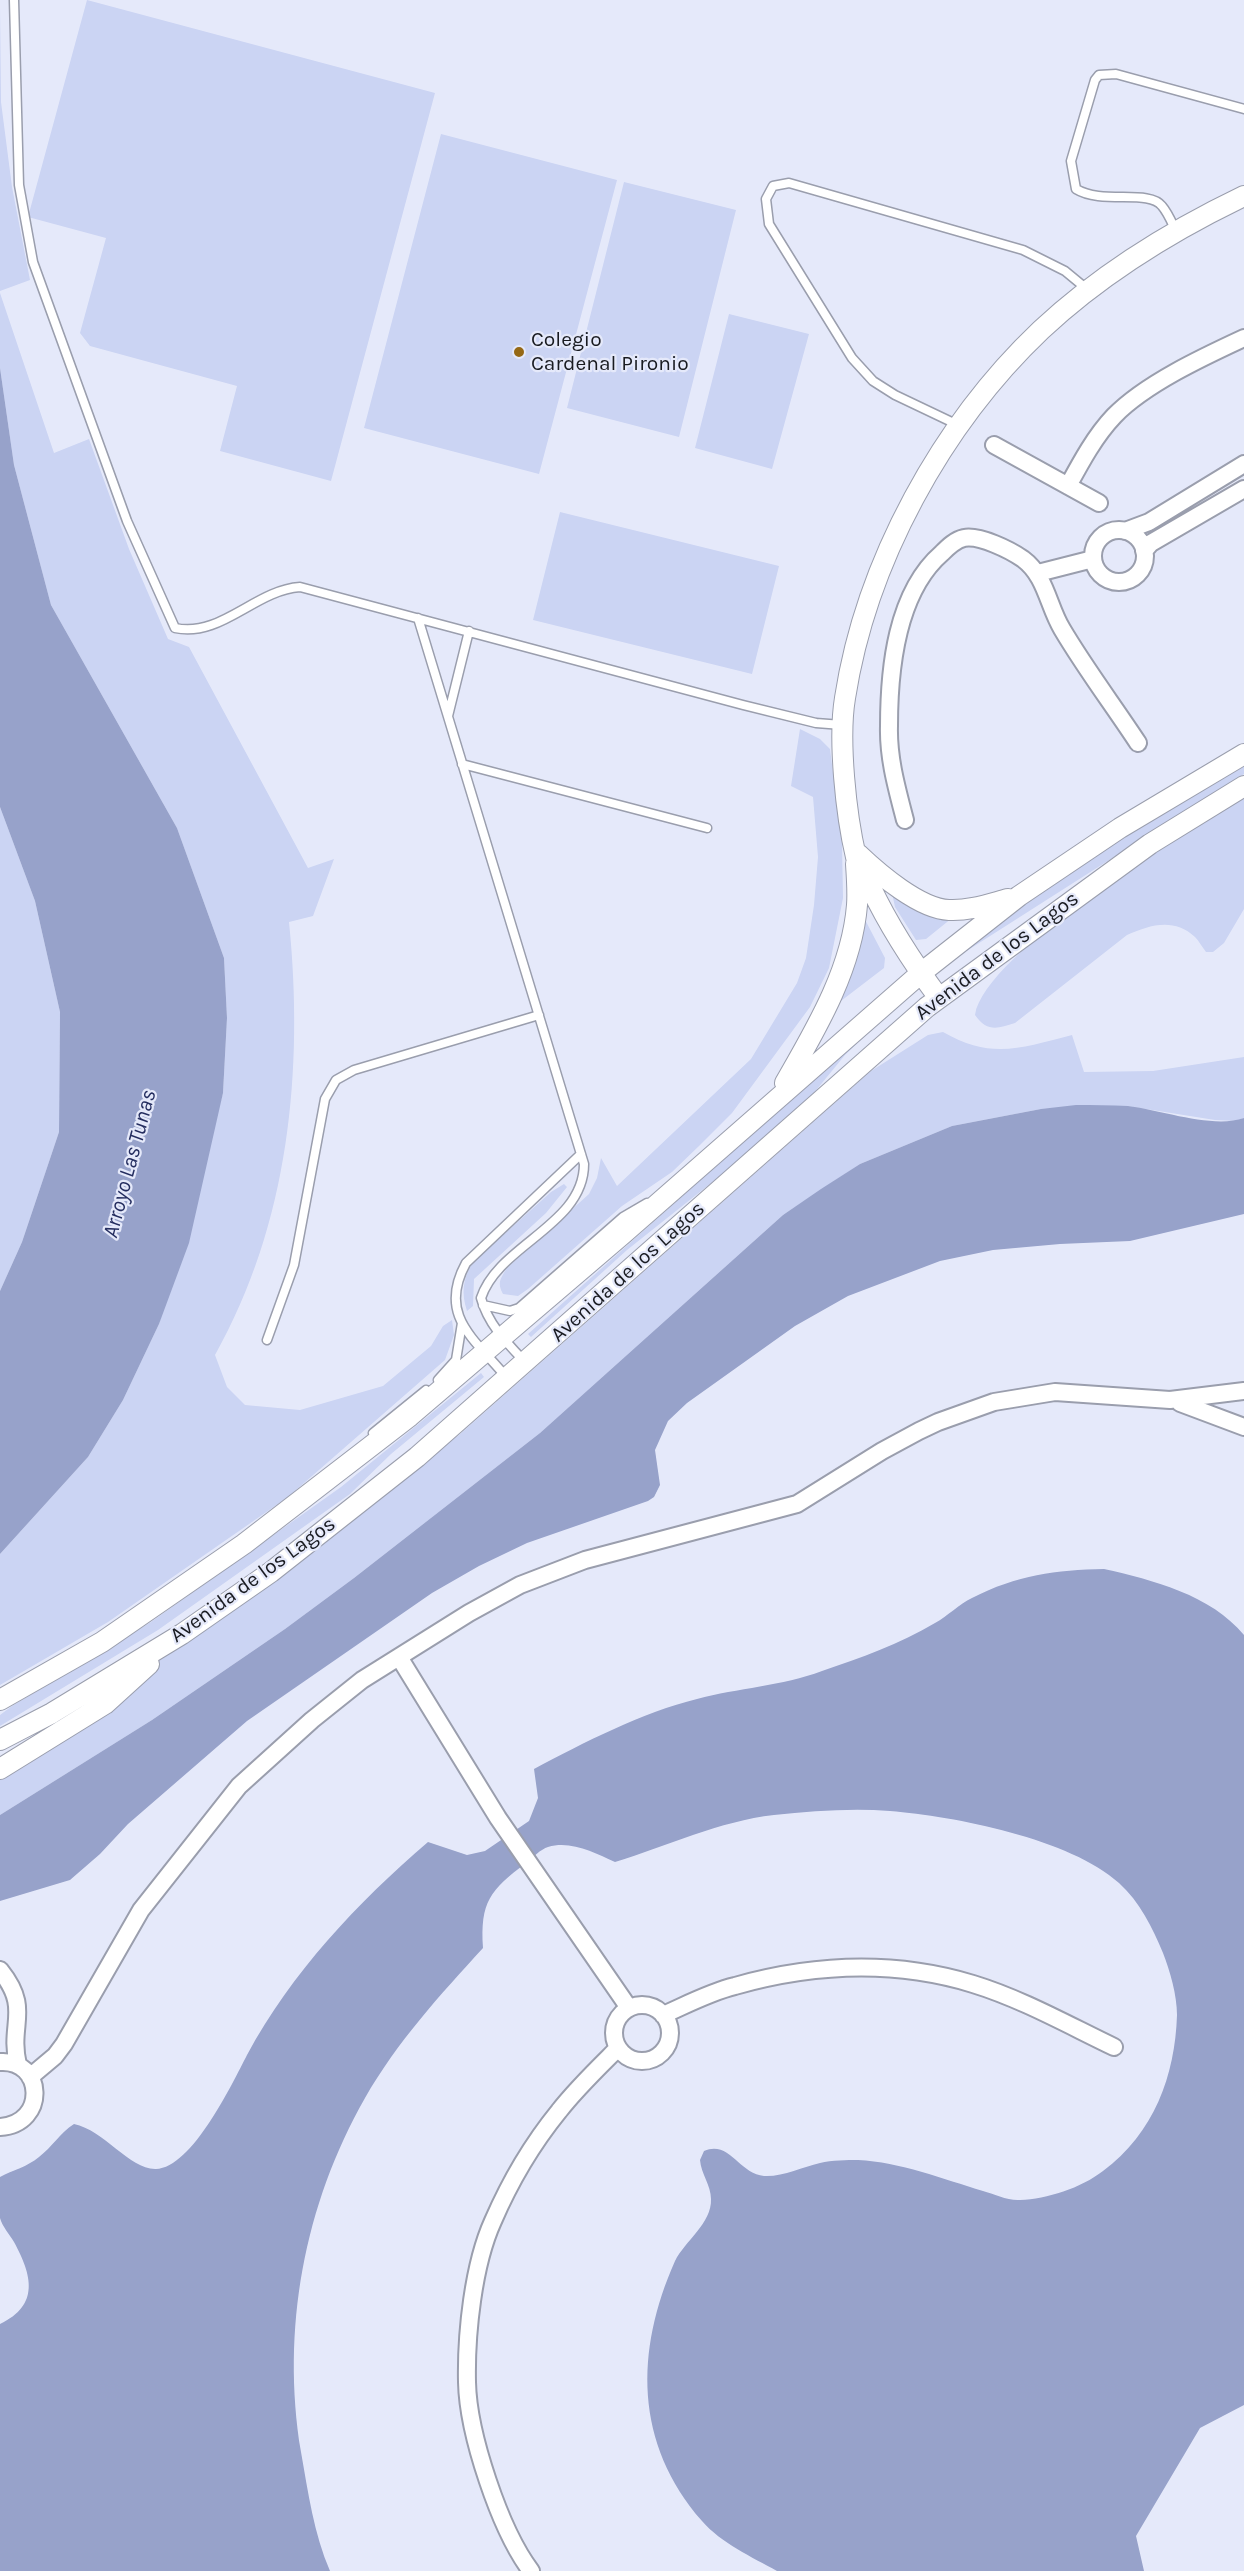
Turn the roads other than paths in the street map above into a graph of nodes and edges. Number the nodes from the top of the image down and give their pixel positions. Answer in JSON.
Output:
{"nodes":[{"id":1,"x":14,"y":0,"type":"edge"},
{"id":2,"x":1244,"y":109,"type":"edge"},
{"id":3,"x":1244,"y":196,"type":"edge"},
{"id":4,"x":1176,"y":231,"type":"junction"},
{"id":5,"x":1088,"y":290,"type":"junction"},
{"id":6,"x":1244,"y":338,"type":"edge"},
{"id":7,"x":959,"y":426,"type":"junction"},
{"id":8,"x":994,"y":445,"type":"dead end"},
{"id":9,"x":1244,"y":464,"type":"edge"},
{"id":10,"x":1068,"y":486,"type":"junction"},
{"id":11,"x":1244,"y":489,"type":"edge"},
{"id":12,"x":1099,"y":503,"type":"dead end"},
{"id":13,"x":1125,"y":531,"type":"junction"},
{"id":14,"x":1144,"y":551,"type":"junction"},
{"id":15,"x":1093,"y":559,"type":"junction"},
{"id":16,"x":1038,"y":573,"type":"junction"},
{"id":17,"x":418,"y":618,"type":"junction"},
{"id":18,"x":469,"y":632,"type":"junction"},
{"id":19,"x":448,"y":716,"type":"junction"},
{"id":20,"x":843,"y":725,"type":"junction"},
{"id":21,"x":1138,"y":743,"type":"dead end"},
{"id":22,"x":1244,"y":754,"type":"edge"},
{"id":23,"x":462,"y":764,"type":"junction"},
{"id":24,"x":1244,"y":786,"type":"edge"},
{"id":25,"x":905,"y":820,"type":"dead end"},
{"id":26,"x":707,"y":828,"type":"dead end"},
{"id":27,"x":856,"y":855,"type":"junction"},
{"id":28,"x":1019,"y":896,"type":"junction"},
{"id":29,"x":921,"y":973,"type":"junction"},
{"id":30,"x":939,"y":998,"type":"junction"},
{"id":31,"x":539,"y":1015,"type":"junction"},
{"id":32,"x":776,"y":1100,"type":"junction"},
{"id":33,"x":581,"y":1154,"type":"junction"},
{"id":34,"x":681,"y":1184,"type":"junction"},
{"id":35,"x":483,"y":1305,"type":"junction"},
{"id":36,"x":462,"y":1322,"type":"junction"},
{"id":37,"x":502,"y":1337,"type":"junction"},
{"id":38,"x":267,"y":1340,"type":"dead end"},
{"id":39,"x":486,"y":1352,"type":"junction"},
{"id":40,"x":526,"y":1362,"type":"junction"},
{"id":41,"x":507,"y":1378,"type":"junction"},
{"id":42,"x":1240,"y":1392,"type":"edge"},
{"id":43,"x":1170,"y":1400,"type":"junction"},
{"id":44,"x":1237,"y":1424,"type":"edge"},
{"id":45,"x":296,"y":1504,"type":"junction"},
{"id":46,"x":182,"y":1634,"type":"junction"},
{"id":47,"x":399,"y":1657,"type":"junction"},
{"id":48,"x":0,"y":1700,"type":"edge"},
{"id":49,"x":0,"y":1740,"type":"edge"},
{"id":50,"x":0,"y":1768,"type":"edge"},
{"id":51,"x":0,"y":1970,"type":"edge"},
{"id":52,"x":629,"y":2008,"type":"junction"},
{"id":53,"x":663,"y":2015,"type":"junction"},
{"id":54,"x":1114,"y":2047,"type":"dead end"},
{"id":55,"x":618,"y":2048,"type":"junction"},
{"id":56,"x":6,"y":2061,"type":"edge"},
{"id":57,"x":30,"y":2077,"type":"junction"},
{"id":58,"x":0,"y":2127,"type":"edge"},
{"id":59,"x":531,"y":2571,"type":"edge"}],
"edges":[{"from":1,"to":17,"type":"lane"},
{"from":2,"to":4,"type":"lane"},
{"from":3,"to":4,"type":"street"},
{"from":4,"to":5,"type":"street"},
{"from":5,"to":7,"type":"street"},
{"from":5,"to":7,"type":"lane"},
{"from":6,"to":10,"type":"street"},
{"from":7,"to":20,"type":"street"},
{"from":8,"to":10,"type":"street"},
{"from":9,"to":13,"type":"street"},
{"from":10,"to":12,"type":"street"},
{"from":11,"to":14,"type":"street"},
{"from":13,"to":14,"type":"street"},
{"from":13,"to":15,"type":"street"},
{"from":14,"to":15,"type":"street"},
{"from":15,"to":16,"type":"street"},
{"from":16,"to":21,"type":"street"},
{"from":16,"to":25,"type":"street"},
{"from":17,"to":18,"type":"lane"},
{"from":17,"to":19,"type":"lane"},
{"from":18,"to":19,"type":"lane"},
{"from":18,"to":20,"type":"lane"},
{"from":19,"to":23,"type":"lane"},
{"from":20,"to":27,"type":"street"},
{"from":22,"to":28,"type":"street","name":"Avenida de los Lagos"},
{"from":23,"to":26,"type":"lane"},
{"from":23,"to":31,"type":"lane"},
{"from":24,"to":30,"type":"street","name":"Avenida de los Lagos"},
{"from":27,"to":28,"type":"street"},
{"from":27,"to":29,"type":"street"},
{"from":27,"to":32,"type":"street"},
{"from":28,"to":29,"type":"street","name":"Avenida de los Lagos"},
{"from":29,"to":30,"type":"street"},
{"from":29,"to":32,"type":"street","name":"Avenida de los Lagos"},
{"from":30,"to":40,"type":"street","name":"Avenida de los Lagos"},
{"from":31,"to":33,"type":"lane"},
{"from":31,"to":38,"type":"lane"},
{"from":32,"to":34,"type":"street","name":"Avenida de los Lagos"},
{"from":33,"to":35,"type":"lane"},
{"from":33,"to":36,"type":"lane"},
{"from":34,"to":35,"type":"lane"},
{"from":34,"to":37,"type":"street","name":"Avenida de los Lagos"},
{"from":35,"to":37,"type":"lane"},
{"from":36,"to":39,"type":"lane"},
{"from":36,"to":45,"type":"lane"},
{"from":37,"to":39,"type":"street","name":"Avenida de los Lagos"},
{"from":37,"to":40,"type":"lane"},
{"from":39,"to":41,"type":"lane"},
{"from":39,"to":45,"type":"street","name":"Avenida de los Lagos"},
{"from":40,"to":41,"type":"street","name":"Avenida de los Lagos"},
{"from":41,"to":46,"type":"street","name":"Avenida de los Lagos"},
{"from":42,"to":43,"type":"street"},
{"from":42,"to":44,"type":"street"},
{"from":43,"to":44,"type":"street"},
{"from":43,"to":47,"type":"street"},
{"from":45,"to":48,"type":"street","name":"Avenida de los Lagos"},
{"from":46,"to":49,"type":"street","name":"Avenida de los Lagos"},
{"from":46,"to":50,"type":"street"},
{"from":47,"to":52,"type":"street"},
{"from":47,"to":57,"type":"street"},
{"from":51,"to":56,"type":"street"},
{"from":52,"to":53,"type":"street"},
{"from":52,"to":55,"type":"street"},
{"from":53,"to":54,"type":"street"},
{"from":53,"to":55,"type":"street"},
{"from":55,"to":59,"type":"street"},
{"from":56,"to":57,"type":"street"},
{"from":57,"to":58,"type":"street"}]}
